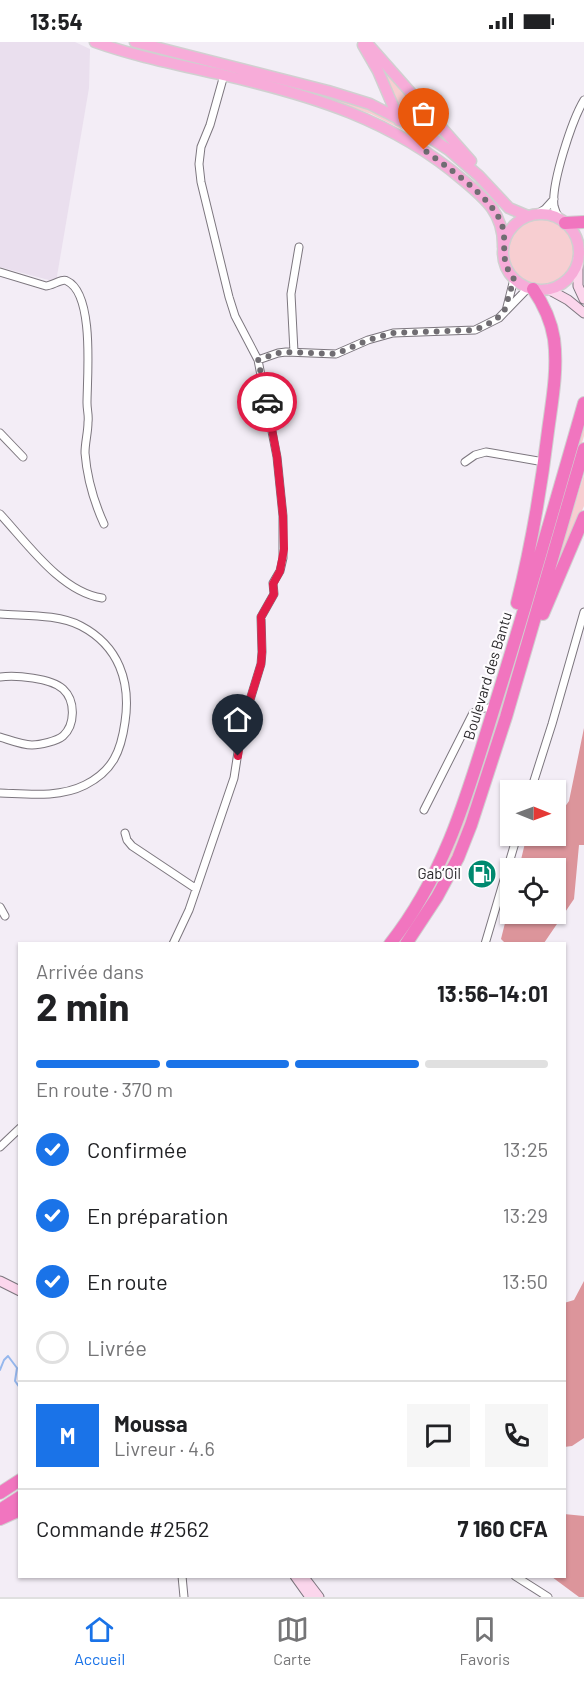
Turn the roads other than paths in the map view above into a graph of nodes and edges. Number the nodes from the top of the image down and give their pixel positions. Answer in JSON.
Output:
{"nodes":[{"id":1,"x":95,"y":42,"type":"edge"},
{"id":2,"x":135,"y":42,"type":"edge"},
{"id":3,"x":364,"y":42,"type":"edge"},
{"id":4,"x":224,"y":75,"type":"junction"},
{"id":5,"x":584,"y":100,"type":"edge"},
{"id":6,"x":398,"y":118,"type":"junction"},
{"id":7,"x":457,"y":175,"type":"junction"},
{"id":8,"x":499,"y":197,"type":"junction"},
{"id":9,"x":554,"y":199,"type":"junction"},
{"id":10,"x":533,"y":215,"type":"junction"},
{"id":11,"x":562,"y":221,"type":"junction"},
{"id":12,"x":584,"y":222,"type":"edge"},
{"id":13,"x":299,"y":247,"type":"dead end"},
{"id":14,"x":504,"y":247,"type":"junction"},
{"id":15,"x":578,"y":259,"type":"junction"},
{"id":16,"x":0,"y":272,"type":"edge"},
{"id":17,"x":514,"y":279,"type":"junction"},
{"id":18,"x":530,"y":288,"type":"junction"},
{"id":19,"x":548,"y":289,"type":"junction"},
{"id":20,"x":584,"y":299,"type":"edge"},
{"id":21,"x":506,"y":309,"type":"junction"},
{"id":22,"x":584,"y":313,"type":"edge"},
{"id":23,"x":294,"y":352,"type":"junction"},
{"id":24,"x":258,"y":360,"type":"junction"},
{"id":25,"x":584,"y":403,"type":"edge"},
{"id":26,"x":0,"y":433,"type":"edge"},
{"id":27,"x":584,"y":449,"type":"edge"},
{"id":28,"x":23,"y":457,"type":"dead end"},
{"id":29,"x":465,"y":462,"type":"dead end"},
{"id":30,"x":544,"y":462,"type":"junction"},
{"id":31,"x":0,"y":514,"type":"edge"},
{"id":32,"x":584,"y":517,"type":"edge"},
{"id":33,"x":104,"y":524,"type":"dead end"},
{"id":34,"x":102,"y":598,"type":"dead end"},
{"id":35,"x":584,"y":612,"type":"edge"},
{"id":36,"x":0,"y":614,"type":"edge"},
{"id":37,"x":0,"y":677,"type":"edge"},
{"id":38,"x":503,"y":679,"type":"junction"},
{"id":39,"x":494,"y":708,"type":"junction"},
{"id":40,"x":506,"y":717,"type":"junction"},
{"id":41,"x":0,"y":737,"type":"edge"},
{"id":42,"x":534,"y":780,"type":"edge"},
{"id":43,"x":0,"y":793,"type":"edge"},
{"id":44,"x":424,"y":810,"type":"dead end"},
{"id":45,"x":125,"y":833,"type":"dead end"},
{"id":46,"x":514,"y":846,"type":"edge"},
{"id":47,"x":195,"y":888,"type":"junction"},
{"id":48,"x":0,"y":907,"type":"edge"},
{"id":49,"x":5,"y":916,"type":"dead end"},
{"id":50,"x":174,"y":942,"type":"edge"},
{"id":51,"x":391,"y":942,"type":"edge"},
{"id":52,"x":407,"y":942,"type":"edge"},
{"id":53,"x":486,"y":942,"type":"edge"},
{"id":54,"x":18,"y":1130,"type":"edge"},
{"id":55,"x":0,"y":1147,"type":"edge"},
{"id":56,"x":0,"y":1281,"type":"edge"},
{"id":57,"x":18,"y":1290,"type":"edge"},
{"id":58,"x":18,"y":1480,"type":"edge"},
{"id":59,"x":18,"y":1489,"type":"edge"},
{"id":60,"x":0,"y":1493,"type":"edge"},
{"id":61,"x":18,"y":1498,"type":"edge"},
{"id":62,"x":0,"y":1500,"type":"edge"},
{"id":63,"x":0,"y":1510,"type":"edge"},
{"id":64,"x":18,"y":1511,"type":"edge"},
{"id":65,"x":0,"y":1519,"type":"edge"},
{"id":66,"x":182,"y":1578,"type":"edge"},
{"id":67,"x":296,"y":1578,"type":"edge"},
{"id":68,"x":305,"y":1578,"type":"edge"},
{"id":69,"x":518,"y":1578,"type":"edge"},
{"id":70,"x":184,"y":1597,"type":"edge"},
{"id":71,"x":310,"y":1597,"type":"edge"},
{"id":72,"x":319,"y":1597,"type":"edge"},
{"id":73,"x":548,"y":1597,"type":"edge"}],
"edges":[{"from":1,"to":4,"type":"main road"},
{"from":2,"to":6,"type":"main road"},
{"from":3,"to":6,"type":"main road"},
{"from":3,"to":8,"type":"main road"},
{"from":4,"to":7,"type":"main road"},
{"from":4,"to":24,"type":"street"},
{"from":5,"to":9,"type":"street"},
{"from":6,"to":7,"type":"main road"},
{"from":6,"to":8,"type":"main road"},
{"from":7,"to":14,"type":"main road"},
{"from":8,"to":10,"type":"main road"},
{"from":9,"to":10,"type":"street"},
{"from":9,"to":11,"type":"street"},
{"from":10,"to":11,"type":"main road"},
{"from":10,"to":14,"type":"main road"},
{"from":11,"to":12,"type":"highway"},
{"from":11,"to":15,"type":"main road"},
{"from":13,"to":23,"type":"street"},
{"from":14,"to":17,"type":"main road"},
{"from":15,"to":19,"type":"main road"},
{"from":15,"to":20,"type":"street"},
{"from":16,"to":33,"type":"street"},
{"from":17,"to":18,"type":"main road"},
{"from":17,"to":21,"type":"street"},
{"from":18,"to":19,"type":"main road"},
{"from":18,"to":21,"type":"street"},
{"from":18,"to":30,"type":"highway"},
{"from":19,"to":22,"type":"street"},
{"from":21,"to":23,"type":"street"},
{"from":23,"to":24,"type":"street"},
{"from":24,"to":47,"type":"street"},
{"from":25,"to":38,"type":"highway","name":"Boulevard des Bantu"},
{"from":26,"to":28,"type":"street"},
{"from":27,"to":40,"type":"highway","name":"Boulevard des Bantu"},
{"from":29,"to":30,"type":"street"},
{"from":30,"to":38,"type":"highway"},
{"from":31,"to":34,"type":"street"},
{"from":32,"to":40,"type":"highway"},
{"from":35,"to":42,"type":"street"},
{"from":36,"to":43,"type":"street"},
{"from":37,"to":41,"type":"street"},
{"from":38,"to":39,"type":"highway","name":"Boulevard des Bantu"},
{"from":39,"to":44,"type":"street"},
{"from":39,"to":51,"type":"highway","name":"Boulevard des Bantu"},
{"from":40,"to":52,"type":"highway","name":"Boulevard des Bantu"},
{"from":45,"to":47,"type":"street"},
{"from":46,"to":53,"type":"street"},
{"from":47,"to":50,"type":"street"},
{"from":48,"to":49,"type":"street"},
{"from":54,"to":55,"type":"street"},
{"from":56,"to":57,"type":"street"},
{"from":58,"to":60,"type":"highway"},
{"from":59,"to":62,"type":"highway"},
{"from":61,"to":63,"type":"highway"},
{"from":64,"to":65,"type":"highway"},
{"from":66,"to":70,"type":"street"},
{"from":67,"to":71,"type":"street"},
{"from":68,"to":72,"type":"street"},
{"from":69,"to":73,"type":"street"}]}
